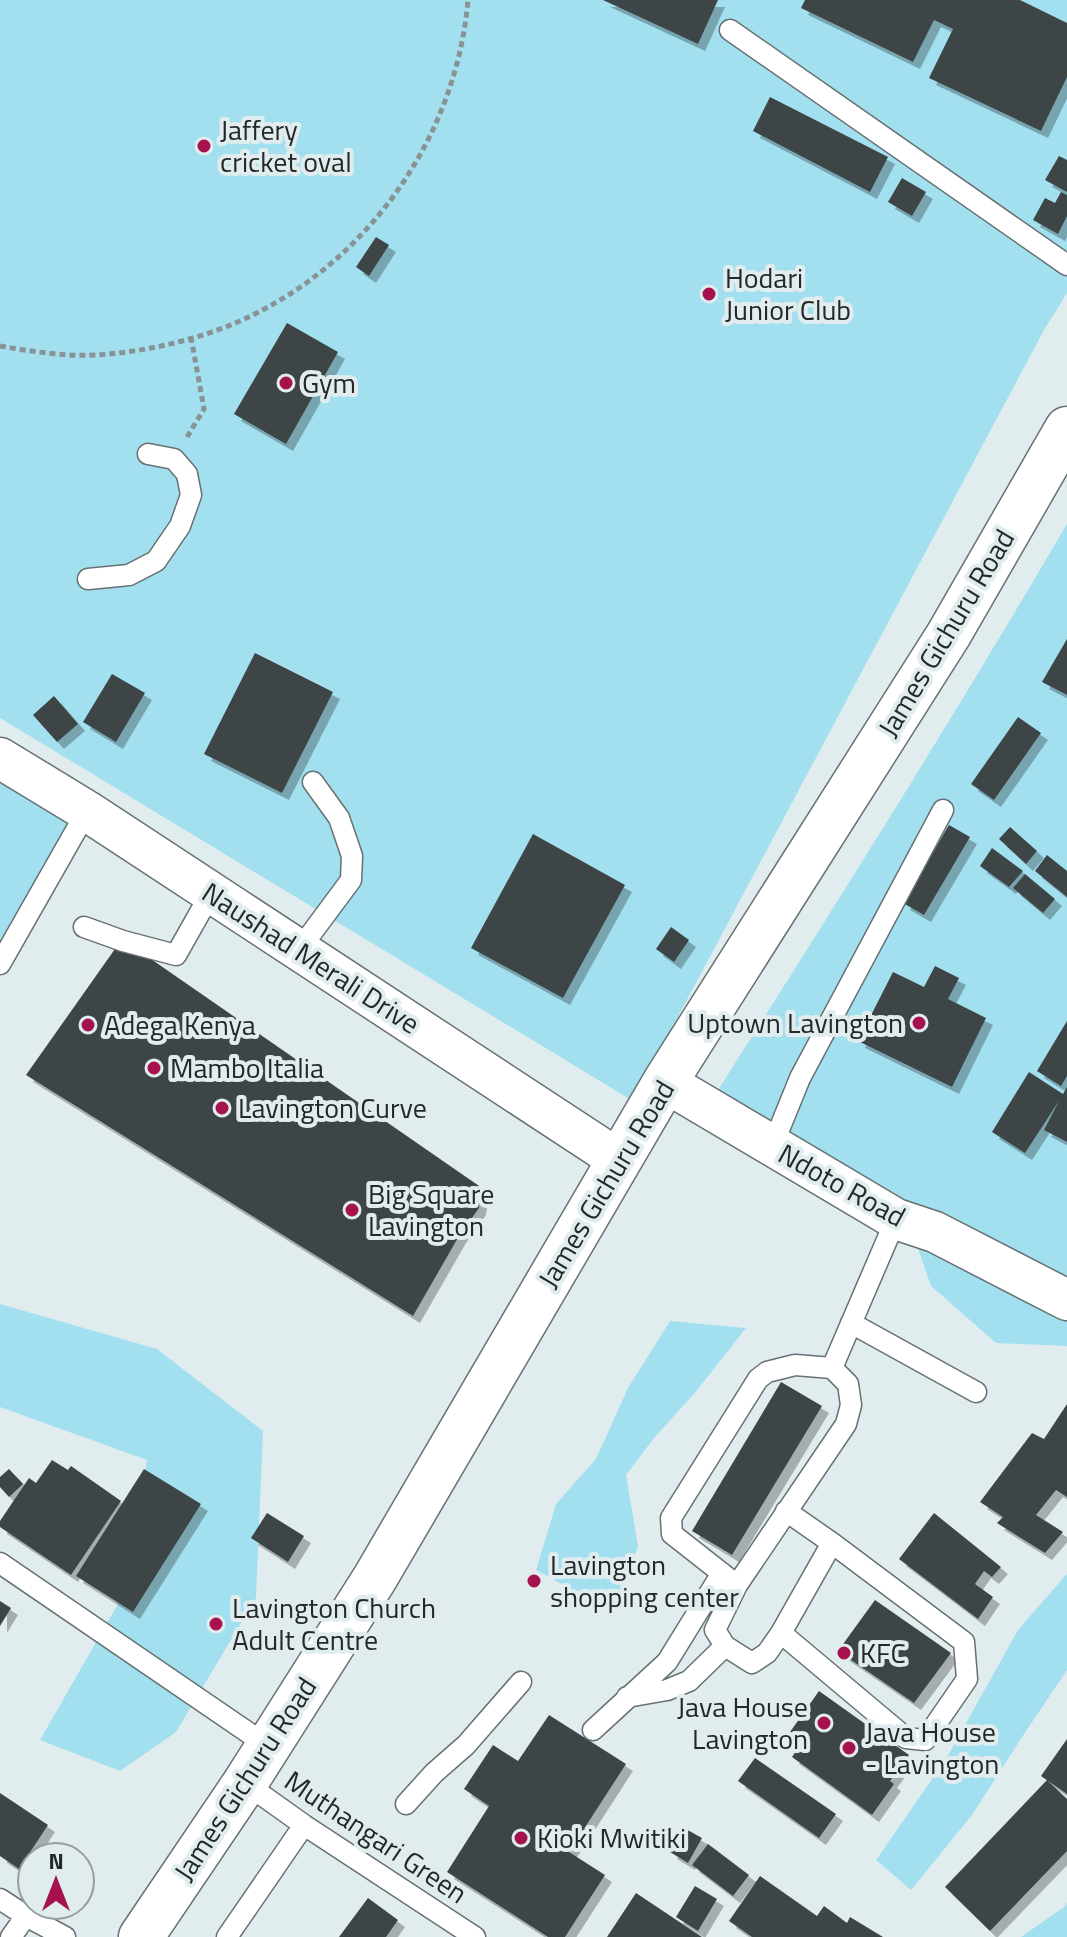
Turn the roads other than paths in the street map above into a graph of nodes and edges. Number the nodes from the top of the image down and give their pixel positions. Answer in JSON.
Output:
{"nodes":[{"id":1,"x":730,"y":30,"type":"dead end"},
{"id":2,"x":1067,"y":265,"type":"edge"},
{"id":3,"x":1067,"y":429,"type":"edge"},
{"id":4,"x":148,"y":454,"type":"dead end"},
{"id":5,"x":88,"y":579,"type":"dead end"},
{"id":6,"x":0,"y":758,"type":"edge"},
{"id":7,"x":313,"y":782,"type":"dead end"},
{"id":8,"x":943,"y":810,"type":"dead end"},
{"id":9,"x":87,"y":811,"type":"junction"},
{"id":10,"x":211,"y":893,"type":"junction"},
{"id":11,"x":84,"y":927,"type":"dead end"},
{"id":12,"x":299,"y":950,"type":"junction"},
{"id":13,"x":0,"y":964,"type":"edge"},
{"id":14,"x":665,"y":1082,"type":"junction"},
{"id":15,"x":772,"y":1147,"type":"junction"},
{"id":16,"x":619,"y":1160,"type":"junction"},
{"id":17,"x":896,"y":1219,"type":"junction"},
{"id":18,"x":1067,"y":1300,"type":"edge"},
{"id":19,"x":851,"y":1323,"type":"junction"},
{"id":20,"x":832,"y":1368,"type":"junction"},
{"id":21,"x":976,"y":1392,"type":"dead end"},
{"id":22,"x":786,"y":1511,"type":"junction"},
{"id":23,"x":832,"y":1543,"type":"junction"},
{"id":24,"x":0,"y":1563,"type":"edge"},
{"id":25,"x":729,"y":1579,"type":"junction"},
{"id":26,"x":781,"y":1633,"type":"junction"},
{"id":27,"x":725,"y":1646,"type":"junction"},
{"id":28,"x":521,"y":1682,"type":"dead end"},
{"id":29,"x":627,"y":1697,"type":"junction"},
{"id":30,"x":593,"y":1730,"type":"dead end"},
{"id":31,"x":268,"y":1746,"type":"junction"},
{"id":32,"x":245,"y":1783,"type":"junction"},
{"id":33,"x":406,"y":1804,"type":"dead end"},
{"id":34,"x":304,"y":1825,"type":"junction"},
{"id":35,"x":35,"y":1921,"type":"edge"},
{"id":36,"x":65,"y":1937,"type":"edge"},
{"id":37,"x":141,"y":1937,"type":"edge"},
{"id":38,"x":227,"y":1937,"type":"edge"},
{"id":39,"x":475,"y":1937,"type":"edge"}],
"edges":[{"from":1,"to":2,"type":"lane"},
{"from":3,"to":14,"type":"main road","name":"James Gichuru Road"},
{"from":4,"to":5,"type":"lane"},
{"from":6,"to":9,"type":"street","name":"Naushad Merali Drive"},
{"from":7,"to":12,"type":"lane"},
{"from":8,"to":15,"type":"lane"},
{"from":9,"to":10,"type":"street","name":"Naushad Merali Drive"},
{"from":9,"to":13,"type":"lane"},
{"from":10,"to":11,"type":"lane"},
{"from":10,"to":12,"type":"street","name":"Naushad Merali Drive"},
{"from":12,"to":16,"type":"street","name":"Naushad Merali Drive"},
{"from":14,"to":15,"type":"street","name":"Ndoto Road"},
{"from":14,"to":16,"type":"main road","name":"James Gichuru Road"},
{"from":15,"to":17,"type":"street","name":"Ndoto Road"},
{"from":16,"to":31,"type":"main road","name":"James Gichuru Road"},
{"from":17,"to":18,"type":"street","name":"Ndoto Road"},
{"from":17,"to":19,"type":"lane"},
{"from":19,"to":20,"type":"lane"},
{"from":19,"to":21,"type":"lane"},
{"from":20,"to":22,"type":"lane"},
{"from":20,"to":25,"type":"lane"},
{"from":22,"to":23,"type":"lane"},
{"from":22,"to":25,"type":"lane"},
{"from":23,"to":26,"type":"lane"},
{"from":23,"to":26,"type":"lane"},
{"from":24,"to":31,"type":"lane"},
{"from":25,"to":27,"type":"lane"},
{"from":25,"to":29,"type":"lane"},
{"from":26,"to":27,"type":"lane"},
{"from":27,"to":29,"type":"lane"},
{"from":28,"to":33,"type":"lane"},
{"from":29,"to":30,"type":"lane"},
{"from":31,"to":32,"type":"main road","name":"James Gichuru Road"},
{"from":32,"to":34,"type":"lane","name":"Muthangari Green"},
{"from":32,"to":37,"type":"main road","name":"James Gichuru Road"},
{"from":34,"to":38,"type":"lane"},
{"from":34,"to":39,"type":"lane","name":"Muthangari Green"},
{"from":35,"to":36,"type":"lane"}]}
